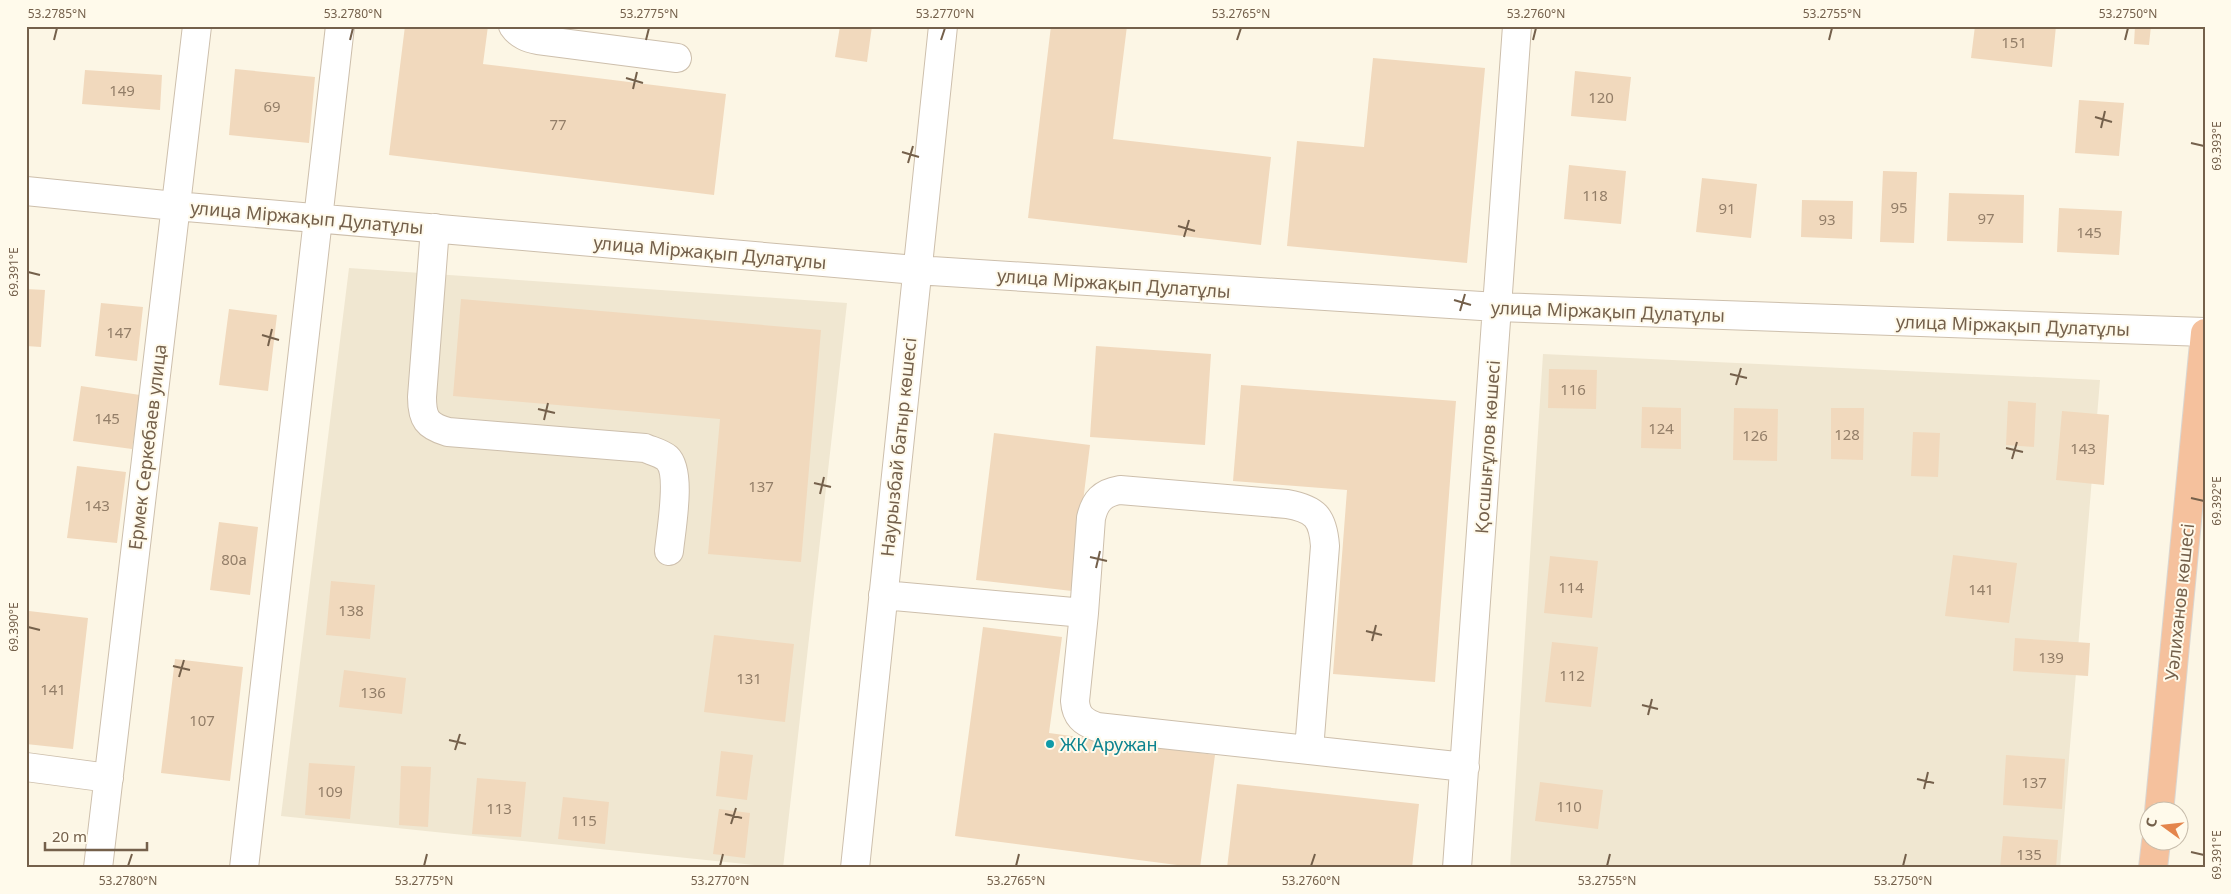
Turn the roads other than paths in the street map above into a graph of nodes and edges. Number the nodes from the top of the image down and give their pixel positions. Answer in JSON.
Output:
{"nodes":[{"id":1,"x":197,"y":26,"type":"edge"},
{"id":2,"x":340,"y":26,"type":"edge"},
{"id":3,"x":513,"y":26,"type":"edge"},
{"id":4,"x":943,"y":26,"type":"edge"},
{"id":5,"x":1517,"y":26,"type":"edge"},
{"id":6,"x":677,"y":58,"type":"dead end"},
{"id":7,"x":26,"y":191,"type":"edge"},
{"id":8,"x":175,"y":206,"type":"junction"},
{"id":9,"x":317,"y":218,"type":"junction"},
{"id":10,"x":435,"y":228,"type":"junction"},
{"id":11,"x":916,"y":270,"type":"junction"},
{"id":12,"x":1497,"y":307,"type":"junction"},
{"id":13,"x":2205,"y":332,"type":"edge"},
{"id":14,"x":669,"y":551,"type":"dead end"},
{"id":15,"x":883,"y":595,"type":"junction"},
{"id":16,"x":1084,"y":613,"type":"junction"},
{"id":17,"x":1309,"y":750,"type":"junction"},
{"id":18,"x":26,"y":767,"type":"edge"},
{"id":19,"x":1465,"y":767,"type":"junction"},
{"id":20,"x":109,"y":778,"type":"junction"},
{"id":21,"x":2160,"y":802,"type":"edge"},
{"id":22,"x":2155,"y":852,"type":"edge"},
{"id":23,"x":98,"y":868,"type":"edge"},
{"id":24,"x":244,"y":868,"type":"edge"},
{"id":25,"x":855,"y":868,"type":"edge"},
{"id":26,"x":1457,"y":868,"type":"edge"},
{"id":27,"x":2153,"y":868,"type":"edge"}],
"edges":[{"from":1,"to":8,"type":"street","name":"Ермек Серкебаев улица"},
{"from":2,"to":9,"type":"street"},
{"from":3,"to":6,"type":"street"},
{"from":4,"to":11,"type":"street","name":"Наурызбай батыр көшесі"},
{"from":5,"to":12,"type":"street","name":"Қосшығұлов көшесі"},
{"from":7,"to":8,"type":"street","name":"улица Міржақып Дулатұлы"},
{"from":8,"to":9,"type":"street","name":"улица Міржақып Дулатұлы"},
{"from":8,"to":20,"type":"street","name":"Ермек Серкебаев улица"},
{"from":9,"to":10,"type":"street","name":"улица Міржақып Дулатұлы"},
{"from":9,"to":24,"type":"street"},
{"from":10,"to":11,"type":"street","name":"улица Міржақып Дулатұлы"},
{"from":10,"to":14,"type":"street"},
{"from":11,"to":12,"type":"street","name":"улица Міржақып Дулатұлы"},
{"from":11,"to":15,"type":"street","name":"Наурызбай батыр көшесі"},
{"from":12,"to":13,"type":"street","name":"улица Міржақып Дулатұлы"},
{"from":12,"to":19,"type":"street","name":"Қосшығұлов көшесі"},
{"from":13,"to":21,"type":"highway","name":"Уәлиханов көшесі"},
{"from":15,"to":16,"type":"street"},
{"from":15,"to":25,"type":"street","name":"Наурызбай батыр көшесі"},
{"from":16,"to":17,"type":"street"},
{"from":16,"to":17,"type":"street"},
{"from":17,"to":19,"type":"street"},
{"from":18,"to":20,"type":"street"},
{"from":19,"to":26,"type":"street","name":"Қосшығұлов көшесі"},
{"from":20,"to":23,"type":"street","name":"Ермек Серкебаев улица"},
{"from":22,"to":27,"type":"highway"}]}
